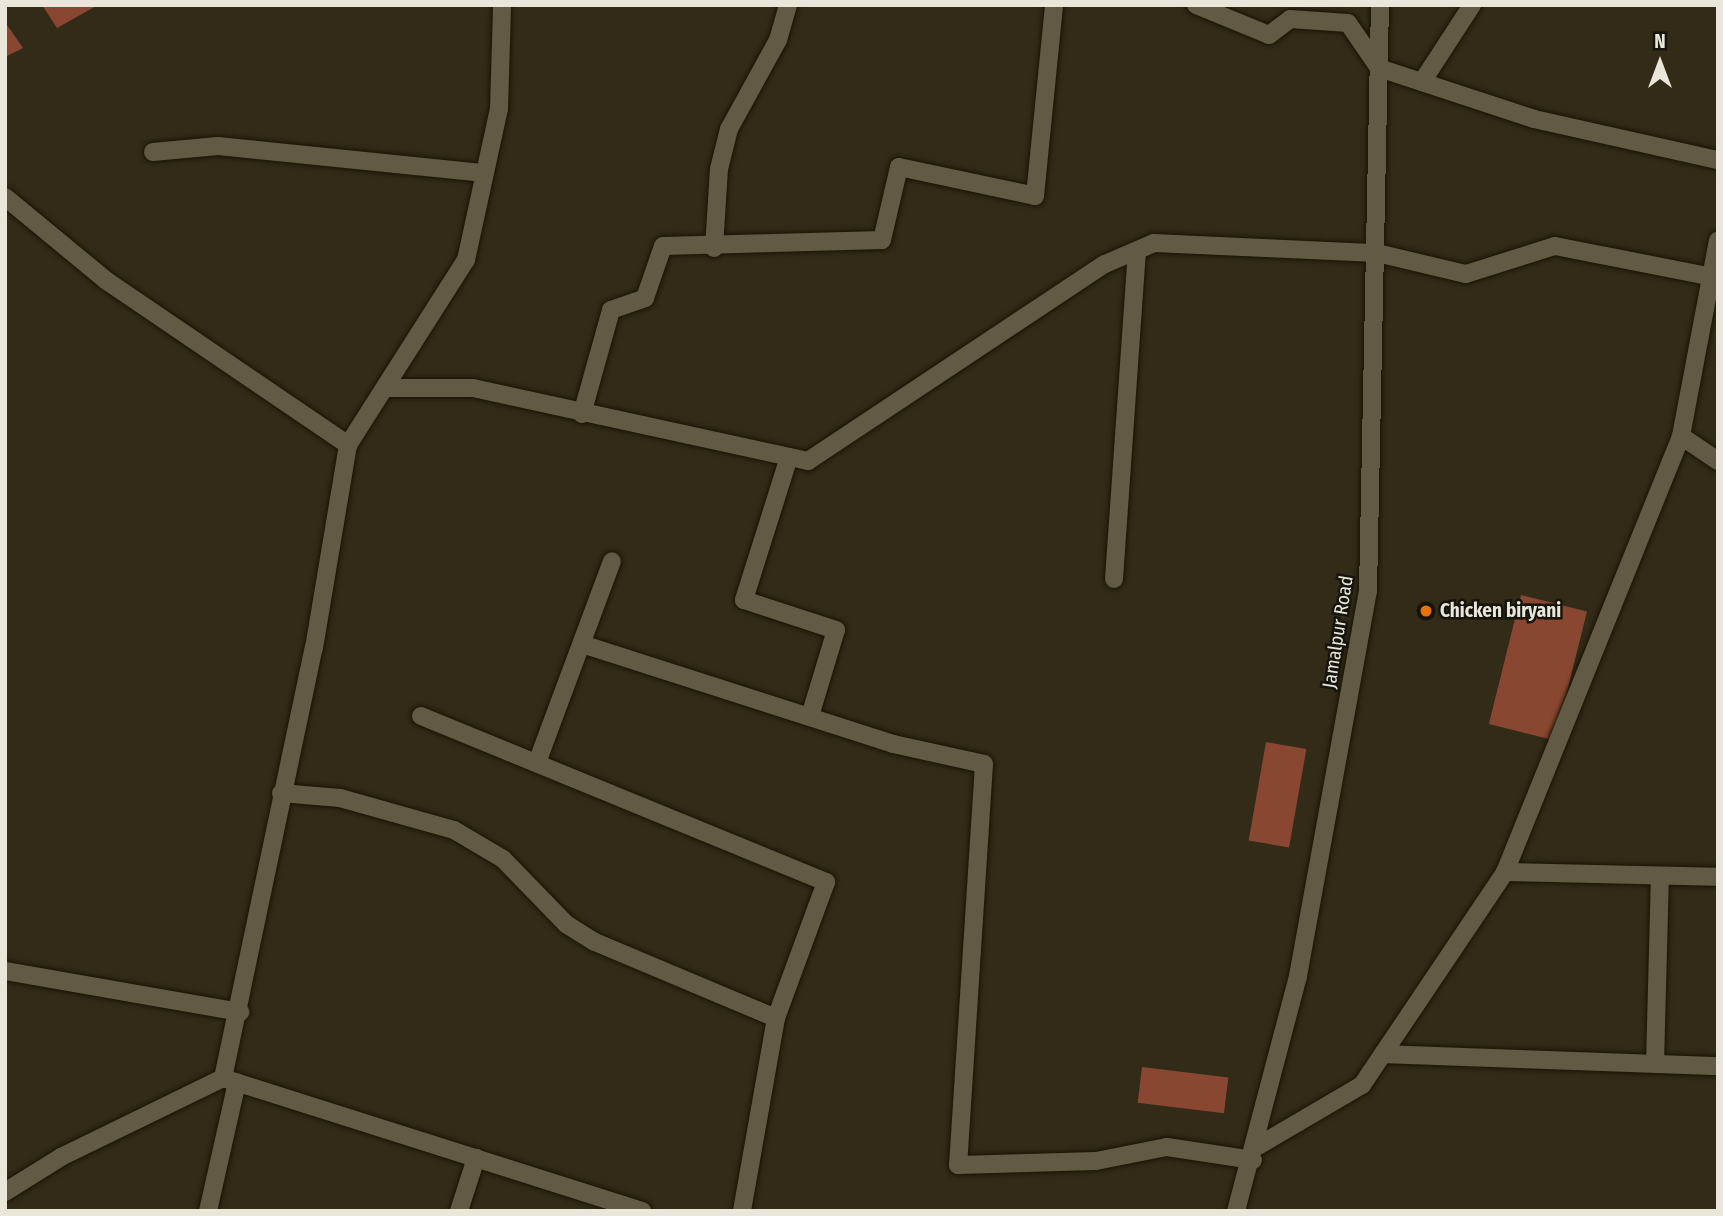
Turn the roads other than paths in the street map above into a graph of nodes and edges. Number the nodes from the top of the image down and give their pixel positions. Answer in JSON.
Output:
{"nodes":[{"id":1,"x":502,"y":5,"type":"edge"},
{"id":2,"x":788,"y":5,"type":"edge"},
{"id":3,"x":1054,"y":5,"type":"edge"},
{"id":4,"x":1196,"y":5,"type":"edge"},
{"id":5,"x":1380,"y":5,"type":"edge"},
{"id":6,"x":1472,"y":5,"type":"edge"},
{"id":7,"x":1379,"y":68,"type":"junction"},
{"id":8,"x":1422,"y":82,"type":"junction"},
{"id":9,"x":153,"y":152,"type":"dead end"},
{"id":10,"x":1718,"y":160,"type":"edge"},
{"id":11,"x":485,"y":173,"type":"junction"},
{"id":12,"x":5,"y":197,"type":"edge"},
{"id":13,"x":1718,"y":240,"type":"edge"},
{"id":14,"x":714,"y":248,"type":"junction"},
{"id":15,"x":1137,"y":251,"type":"junction"},
{"id":16,"x":1377,"y":253,"type":"junction"},
{"id":17,"x":1714,"y":277,"type":"edge"},
{"id":18,"x":388,"y":388,"type":"junction"},
{"id":19,"x":582,"y":414,"type":"junction"},
{"id":20,"x":1681,"y":436,"type":"junction"},
{"id":21,"x":348,"y":445,"type":"junction"},
{"id":22,"x":789,"y":457,"type":"junction"},
{"id":23,"x":1718,"y":461,"type":"edge"},
{"id":24,"x":612,"y":561,"type":"dead end"},
{"id":25,"x":1114,"y":579,"type":"dead end"},
{"id":26,"x":585,"y":645,"type":"junction"},
{"id":27,"x":421,"y":716,"type":"dead end"},
{"id":28,"x":810,"y":716,"type":"junction"},
{"id":29,"x":538,"y":760,"type":"junction"},
{"id":30,"x":281,"y":793,"type":"junction"},
{"id":31,"x":1504,"y":872,"type":"junction"},
{"id":32,"x":1718,"y":877,"type":"edge"},
{"id":33,"x":1660,"y":878,"type":"junction"},
{"id":34,"x":5,"y":971,"type":"edge"},
{"id":35,"x":240,"y":1012,"type":"junction"},
{"id":36,"x":776,"y":1018,"type":"junction"},
{"id":37,"x":1383,"y":1054,"type":"junction"},
{"id":38,"x":1655,"y":1064,"type":"junction"},
{"id":39,"x":1718,"y":1066,"type":"edge"},
{"id":40,"x":230,"y":1080,"type":"junction"},
{"id":41,"x":1255,"y":1153,"type":"junction"},
{"id":42,"x":476,"y":1158,"type":"junction"},
{"id":43,"x":5,"y":1192,"type":"edge"},
{"id":44,"x":599,"y":1204,"type":"edge"},
{"id":45,"x":208,"y":1211,"type":"edge"},
{"id":46,"x":459,"y":1211,"type":"edge"},
{"id":47,"x":642,"y":1211,"type":"edge"},
{"id":48,"x":742,"y":1211,"type":"edge"},
{"id":49,"x":1236,"y":1211,"type":"edge"}],
"edges":[{"from":1,"to":11,"type":"street"},
{"from":2,"to":14,"type":"street"},
{"from":3,"to":14,"type":"street"},
{"from":4,"to":7,"type":"street"},
{"from":5,"to":7,"type":"street","name":"Jamalpur Road"},
{"from":6,"to":8,"type":"street"},
{"from":7,"to":8,"type":"street"},
{"from":7,"to":16,"type":"street","name":"Jamalpur Road"},
{"from":8,"to":10,"type":"street"},
{"from":9,"to":11,"type":"street"},
{"from":11,"to":18,"type":"street"},
{"from":12,"to":21,"type":"street"},
{"from":13,"to":17,"type":"street"},
{"from":14,"to":19,"type":"street"},
{"from":15,"to":16,"type":"street"},
{"from":15,"to":22,"type":"street"},
{"from":15,"to":25,"type":"street"},
{"from":16,"to":17,"type":"street"},
{"from":16,"to":41,"type":"street","name":"Jamalpur Road"},
{"from":17,"to":20,"type":"street"},
{"from":18,"to":19,"type":"street"},
{"from":18,"to":21,"type":"street"},
{"from":19,"to":22,"type":"street"},
{"from":20,"to":23,"type":"street"},
{"from":20,"to":31,"type":"street"},
{"from":21,"to":30,"type":"street"},
{"from":22,"to":28,"type":"street"},
{"from":24,"to":26,"type":"street"},
{"from":26,"to":28,"type":"street"},
{"from":26,"to":29,"type":"street"},
{"from":27,"to":29,"type":"street"},
{"from":28,"to":41,"type":"street"},
{"from":29,"to":36,"type":"street"},
{"from":30,"to":35,"type":"street"},
{"from":30,"to":36,"type":"street"},
{"from":31,"to":33,"type":"street"},
{"from":31,"to":37,"type":"street"},
{"from":32,"to":33,"type":"street"},
{"from":33,"to":38,"type":"street"},
{"from":34,"to":35,"type":"street"},
{"from":35,"to":40,"type":"street"},
{"from":36,"to":48,"type":"street"},
{"from":37,"to":38,"type":"street"},
{"from":37,"to":41,"type":"street"},
{"from":38,"to":39,"type":"street"},
{"from":40,"to":42,"type":"street"},
{"from":40,"to":43,"type":"street"},
{"from":40,"to":45,"type":"street"},
{"from":41,"to":49,"type":"street","name":"Jamalpur Road"},
{"from":42,"to":44,"type":"street"},
{"from":42,"to":46,"type":"street"},
{"from":44,"to":47,"type":"street"}]}
